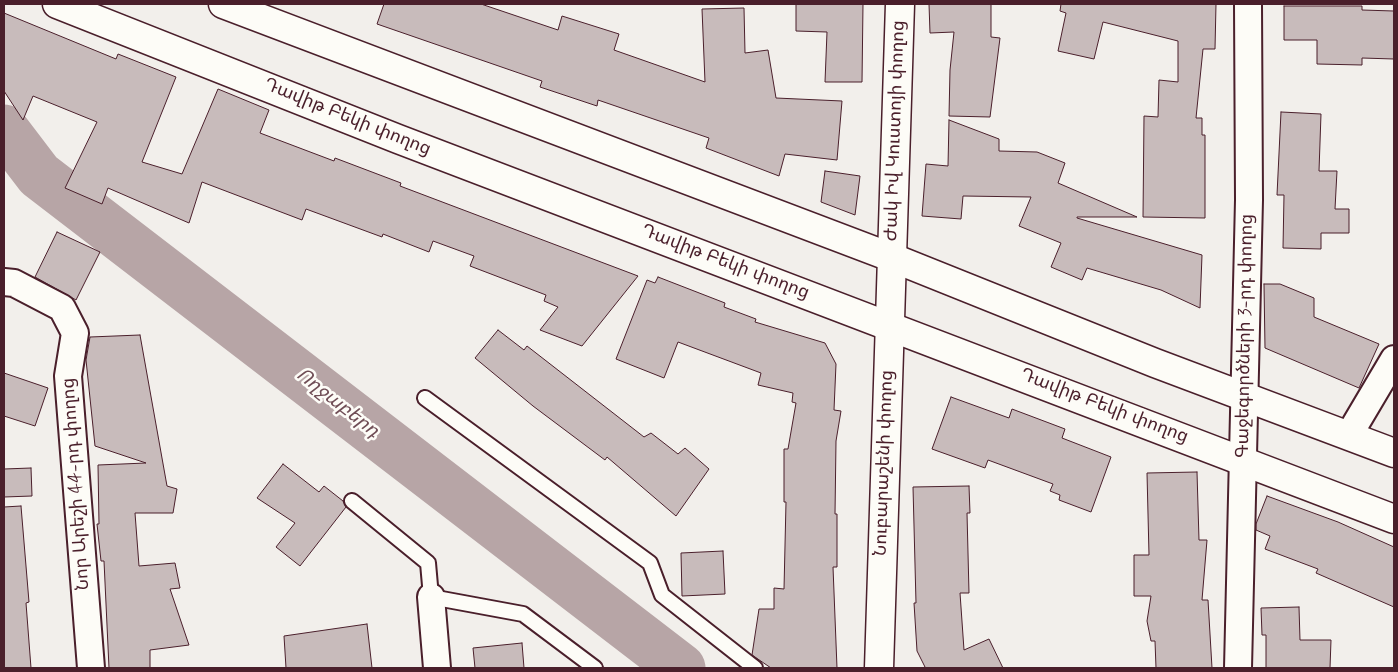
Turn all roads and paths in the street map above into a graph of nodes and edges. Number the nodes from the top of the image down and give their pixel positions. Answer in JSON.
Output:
{"nodes":[{"id":1,"x":58,"y":4,"type":"edge"},
{"id":2,"x":224,"y":4,"type":"edge"},
{"id":3,"x":900,"y":4,"type":"edge"},
{"id":4,"x":1248,"y":4,"type":"edge"},
{"id":5,"x":893,"y":258,"type":"junction"},
{"id":6,"x":4,"y":282,"type":"edge"},
{"id":7,"x":890,"y":325,"type":"junction"},
{"id":8,"x":1394,"y":359,"type":"edge"},
{"id":9,"x":1244,"y":396,"type":"junction"},
{"id":10,"x":425,"y":398,"type":"dead end"},
{"id":11,"x":1349,"y":435,"type":"junction"},
{"id":12,"x":1394,"y":453,"type":"edge"},
{"id":13,"x":1243,"y":461,"type":"junction"},
{"id":14,"x":352,"y":501,"type":"dead end"},
{"id":15,"x":1394,"y":519,"type":"edge"},
{"id":16,"x":431,"y":597,"type":"junction"},
{"id":17,"x":91,"y":668,"type":"edge"},
{"id":18,"x":437,"y":668,"type":"edge"},
{"id":19,"x":595,"y":668,"type":"edge"},
{"id":20,"x":756,"y":668,"type":"edge"},
{"id":21,"x":879,"y":668,"type":"edge"},
{"id":22,"x":1238,"y":668,"type":"edge"}],
"edges":[{"from":1,"to":7,"type":"main road","name":"Դավիթ Բեկի փողոց"},
{"from":2,"to":5,"type":"main road"},
{"from":3,"to":5,"type":"main road","name":"Ժակ Իվ Կուստոյի փողոց"},
{"from":4,"to":9,"type":"street","name":"Գաջեգործների 3-րդ փողոց"},
{"from":5,"to":7,"type":"main road","name":"Նուբարաշենի փողոց"},
{"from":5,"to":9,"type":"main road"},
{"from":6,"to":17,"type":"street","name":"Նոր Արեշի 44-րդ փողոց"},
{"from":7,"to":13,"type":"main road","name":"Դավիթ Բեկի փողոց"},
{"from":7,"to":21,"type":"main road","name":"Նուբարաշենի փողոց"},
{"from":8,"to":11,"type":"street"},
{"from":9,"to":11,"type":"main road"},
{"from":9,"to":13,"type":"street","name":"Գաջեգործների 3-րդ փողոց"},
{"from":10,"to":20,"type":"lane"},
{"from":11,"to":12,"type":"main road"},
{"from":13,"to":15,"type":"main road","name":"Դավիթ Բեկի փողոց"},
{"from":13,"to":22,"type":"street","name":"Գաջեգործների 3-րդ փողոց"},
{"from":14,"to":16,"type":"lane"},
{"from":16,"to":18,"type":"street"},
{"from":16,"to":19,"type":"lane"}]}
